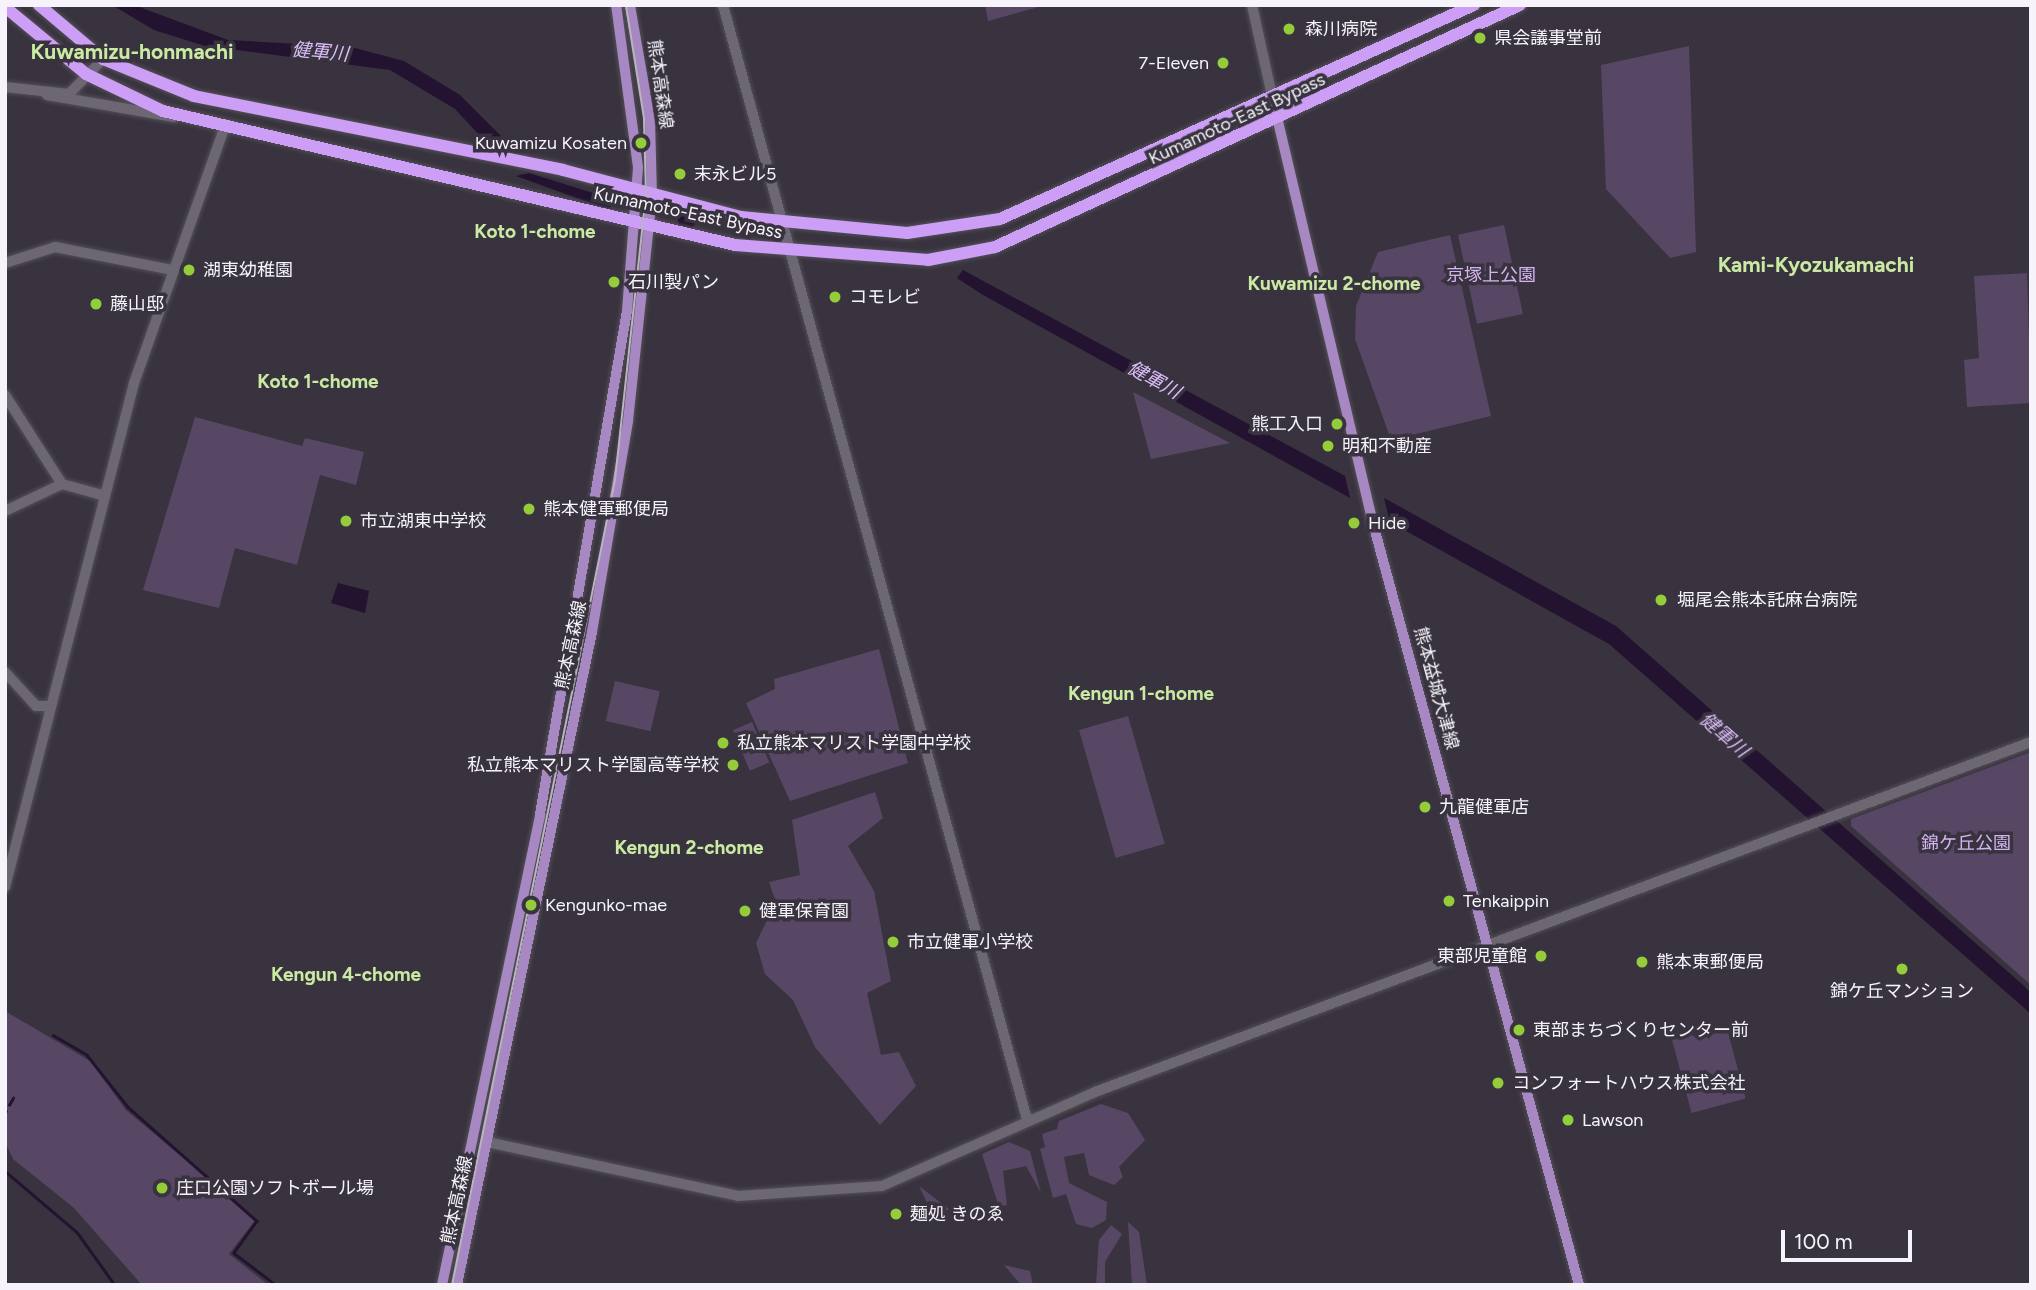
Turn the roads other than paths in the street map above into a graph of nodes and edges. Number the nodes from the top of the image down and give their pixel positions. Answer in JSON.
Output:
{"nodes":[{"id":1,"x":38,"y":5,"type":"edge"},
{"id":2,"x":617,"y":5,"type":"edge"},
{"id":3,"x":630,"y":5,"type":"edge"},
{"id":4,"x":723,"y":5,"type":"edge"},
{"id":5,"x":1252,"y":5,"type":"edge"},
{"id":6,"x":1475,"y":5,"type":"edge"},
{"id":7,"x":1520,"y":5,"type":"edge"},
{"id":8,"x":5,"y":7,"type":"edge"},
{"id":9,"x":103,"y":59,"type":"junction"},
{"id":10,"x":86,"y":74,"type":"junction"},
{"id":11,"x":5,"y":87,"type":"edge"},
{"id":12,"x":47,"y":95,"type":"junction"},
{"id":13,"x":1272,"y":96,"type":"junction"},
{"id":14,"x":190,"y":118,"type":"junction"},
{"id":15,"x":1278,"y":121,"type":"junction"},
{"id":16,"x":225,"y":126,"type":"junction"},
{"id":17,"x":636,"y":193,"type":"junction"},
{"id":18,"x":652,"y":196,"type":"junction"},
{"id":19,"x":782,"y":222,"type":"junction"},
{"id":20,"x":636,"y":223,"type":"junction"},
{"id":21,"x":651,"y":226,"type":"junction"},
{"id":22,"x":791,"y":252,"type":"junction"},
{"id":23,"x":5,"y":263,"type":"edge"},
{"id":24,"x":172,"y":270,"type":"junction"},
{"id":25,"x":5,"y":395,"type":"edge"},
{"id":26,"x":62,"y":484,"type":"junction"},
{"id":27,"x":102,"y":495,"type":"junction"},
{"id":28,"x":5,"y":511,"type":"edge"},
{"id":29,"x":5,"y":671,"type":"edge"},
{"id":30,"x":49,"y":706,"type":"junction"},
{"id":31,"x":2031,"y":743,"type":"edge"},
{"id":32,"x":5,"y":887,"type":"edge"},
{"id":33,"x":1485,"y":948,"type":"junction"},
{"id":34,"x":1027,"y":1119,"type":"junction"},
{"id":35,"x":487,"y":1142,"type":"junction"},
{"id":36,"x":442,"y":1285,"type":"edge"},
{"id":37,"x":457,"y":1285,"type":"edge"},
{"id":38,"x":1579,"y":1285,"type":"edge"}],
"edges":[{"from":1,"to":9,"type":"highway","name":"Kumamoto-East Bypass"},
{"from":2,"to":17,"type":"main road","name":"熊本高森線"},
{"from":3,"to":18,"type":"main road","name":"熊本高森線"},
{"from":4,"to":19,"type":"street"},
{"from":5,"to":13,"type":"street"},
{"from":6,"to":13,"type":"highway","name":"Kumamoto-East Bypass"},
{"from":7,"to":15,"type":"highway","name":"Kumamoto-East Bypass"},
{"from":8,"to":10,"type":"highway","name":"Kumamoto-East Bypass"},
{"from":9,"to":10,"type":"street"},
{"from":9,"to":17,"type":"highway","name":"Kumamoto-East Bypass"},
{"from":10,"to":12,"type":"street"},
{"from":10,"to":14,"type":"highway","name":"Kumamoto-East Bypass"},
{"from":11,"to":12,"type":"street"},
{"from":12,"to":14,"type":"street"},
{"from":13,"to":15,"type":"main road","name":"熊本益城大津線"},
{"from":13,"to":19,"type":"highway","name":"Kumamoto-East Bypass"},
{"from":14,"to":16,"type":"highway","name":"Kumamoto-East Bypass"},
{"from":15,"to":22,"type":"highway","name":"Kumamoto-East Bypass"},
{"from":15,"to":33,"type":"main road","name":"熊本益城大津線"},
{"from":16,"to":20,"type":"highway","name":"Kumamoto-East Bypass"},
{"from":16,"to":24,"type":"street"},
{"from":17,"to":18,"type":"highway","name":"Kumamoto-East Bypass"},
{"from":17,"to":20,"type":"main road","name":"熊本高森線"},
{"from":18,"to":19,"type":"highway","name":"Kumamoto-East Bypass"},
{"from":18,"to":21,"type":"main road","name":"熊本高森線"},
{"from":19,"to":22,"type":"street"},
{"from":20,"to":21,"type":"highway","name":"Kumamoto-East Bypass"},
{"from":20,"to":36,"type":"main road","name":"熊本高森線"},
{"from":21,"to":22,"type":"highway","name":"Kumamoto-East Bypass"},
{"from":21,"to":35,"type":"main road","name":"熊本高森線"},
{"from":22,"to":34,"type":"street"},
{"from":23,"to":24,"type":"street"},
{"from":24,"to":27,"type":"street"},
{"from":25,"to":26,"type":"street"},
{"from":26,"to":27,"type":"street"},
{"from":26,"to":28,"type":"street"},
{"from":27,"to":30,"type":"street"},
{"from":29,"to":30,"type":"street"},
{"from":30,"to":32,"type":"street"},
{"from":31,"to":33,"type":"street"},
{"from":33,"to":34,"type":"street"},
{"from":33,"to":38,"type":"main road","name":"熊本益城大津線"},
{"from":34,"to":35,"type":"street"},
{"from":35,"to":37,"type":"main road","name":"熊本高森線"}]}
